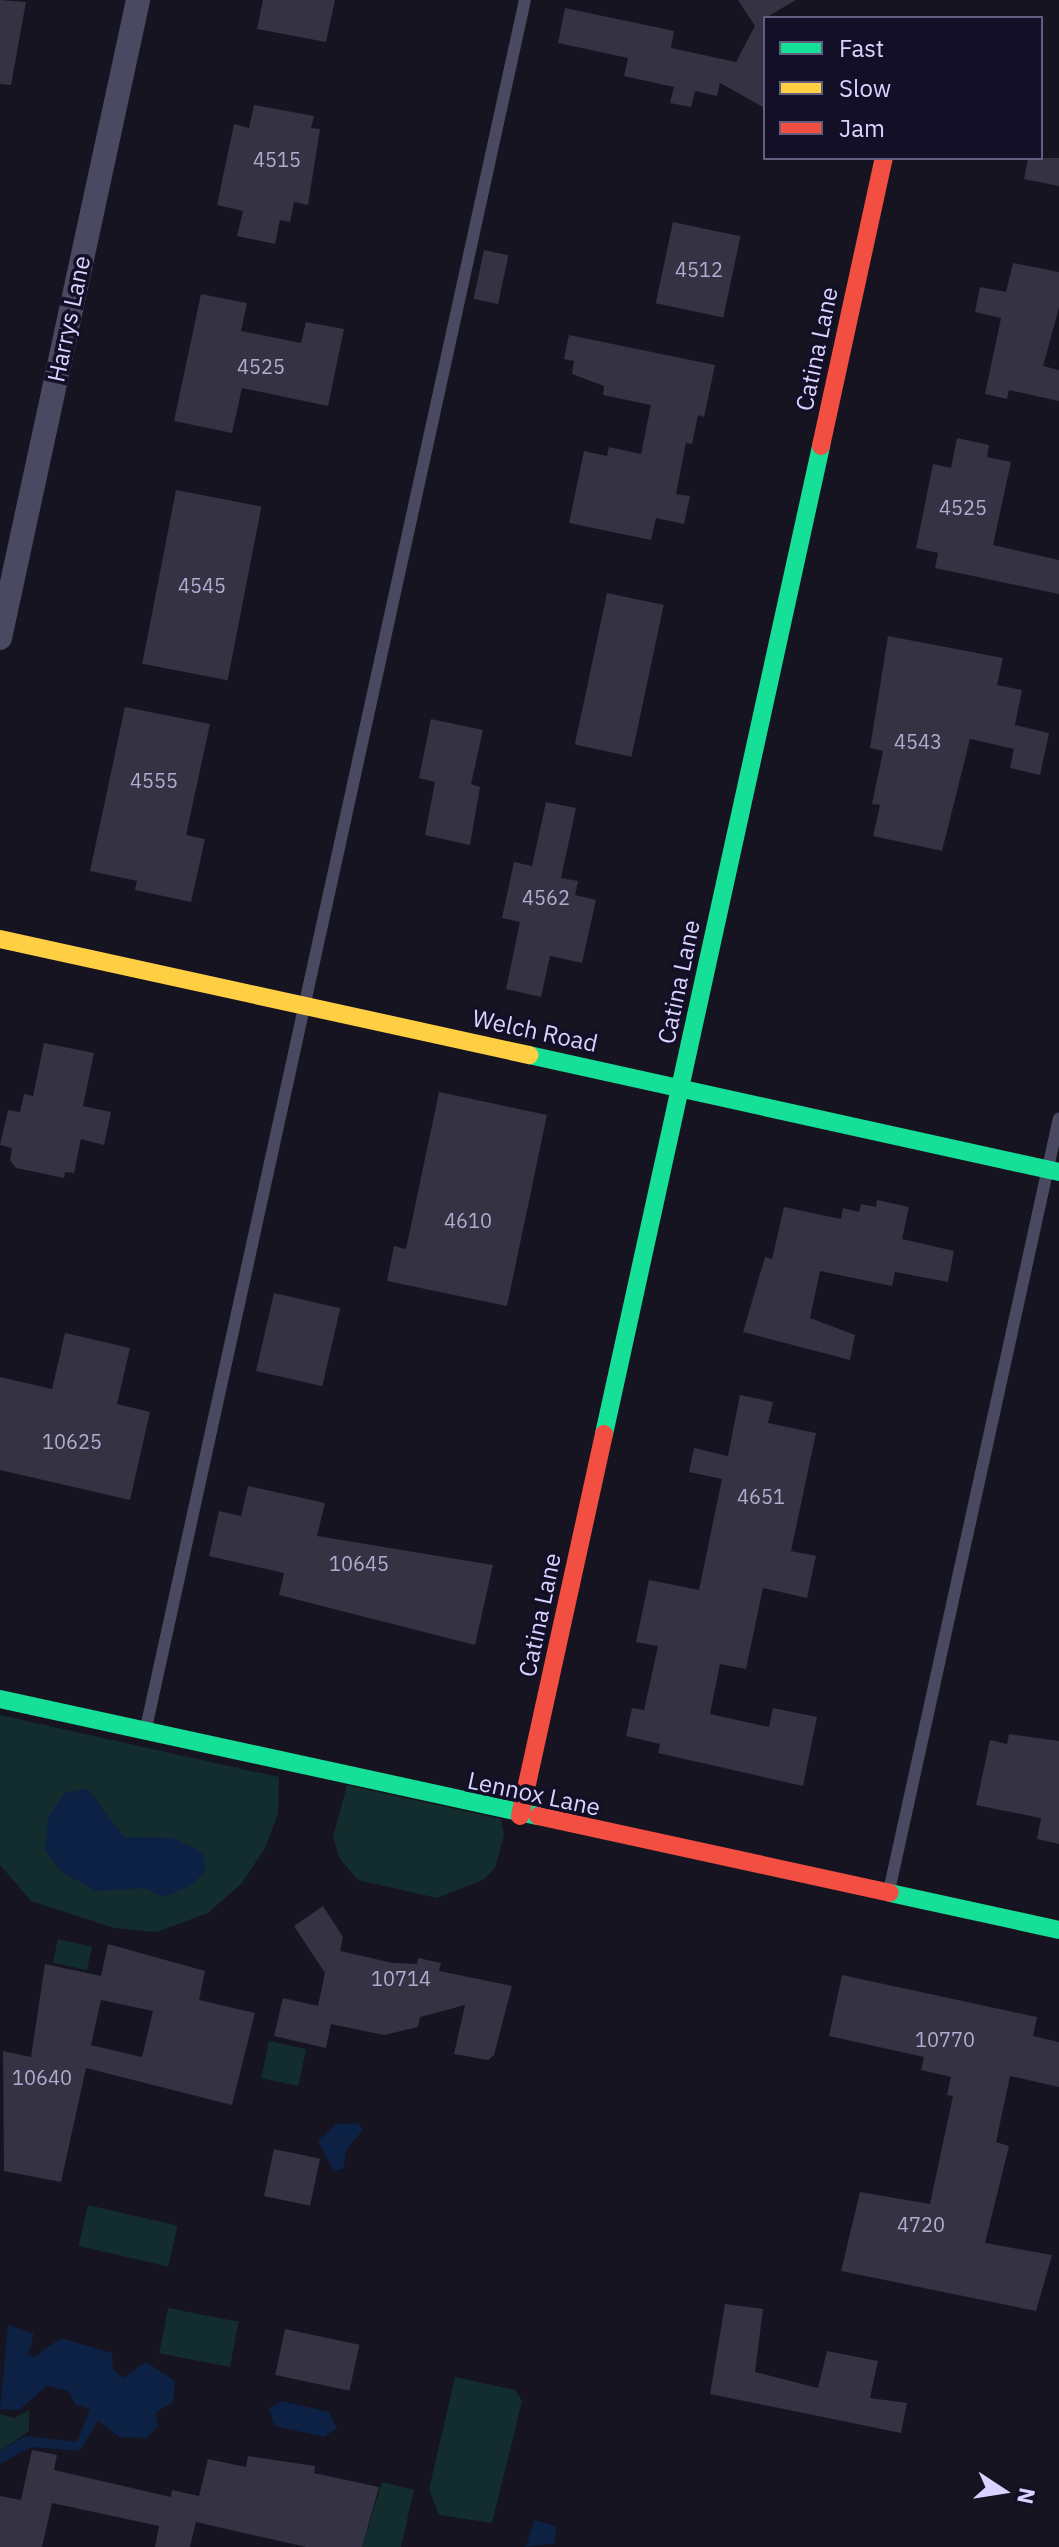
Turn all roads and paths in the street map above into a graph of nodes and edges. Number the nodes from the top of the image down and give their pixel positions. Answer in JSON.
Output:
{"nodes":[{"id":1,"x":138,"y":0,"type":"edge"},
{"id":2,"x":525,"y":0,"type":"edge"},
{"id":3,"x":884,"y":160,"type":"edge"},
{"id":4,"x":0,"y":638,"type":"edge"},
{"id":5,"x":0,"y":939,"type":"edge"},
{"id":6,"x":308,"y":1006,"type":"junction"},
{"id":7,"x":681,"y":1087,"type":"junction"},
{"id":8,"x":1059,"y":1118,"type":"edge"},
{"id":9,"x":1053,"y":1171,"type":"edge"},
{"id":10,"x":0,"y":1699,"type":"edge"},
{"id":11,"x":145,"y":1732,"type":"junction"},
{"id":12,"x":520,"y":1816,"type":"junction"},
{"id":13,"x":889,"y":1894,"type":"junction"},
{"id":14,"x":1059,"y":1930,"type":"edge"}],
"edges":[{"from":1,"to":4,"type":"street","name":"Harrys Lane"},
{"from":2,"to":6,"type":"lane"},
{"from":3,"to":7,"type":"street","name":"Catina Lane"},
{"from":5,"to":6,"type":"street","name":"Welch Road"},
{"from":6,"to":7,"type":"street","name":"Welch Road"},
{"from":6,"to":11,"type":"lane"},
{"from":7,"to":9,"type":"street","name":"Welch Road"},
{"from":7,"to":12,"type":"street","name":"Catina Lane"},
{"from":8,"to":9,"type":"lane"},
{"from":9,"to":13,"type":"lane"},
{"from":10,"to":11,"type":"street","name":"Lennox Lane"},
{"from":11,"to":12,"type":"street","name":"Lennox Lane"},
{"from":12,"to":13,"type":"street","name":"Lennox Lane"},
{"from":13,"to":14,"type":"street","name":"Lennox Lane"}]}
